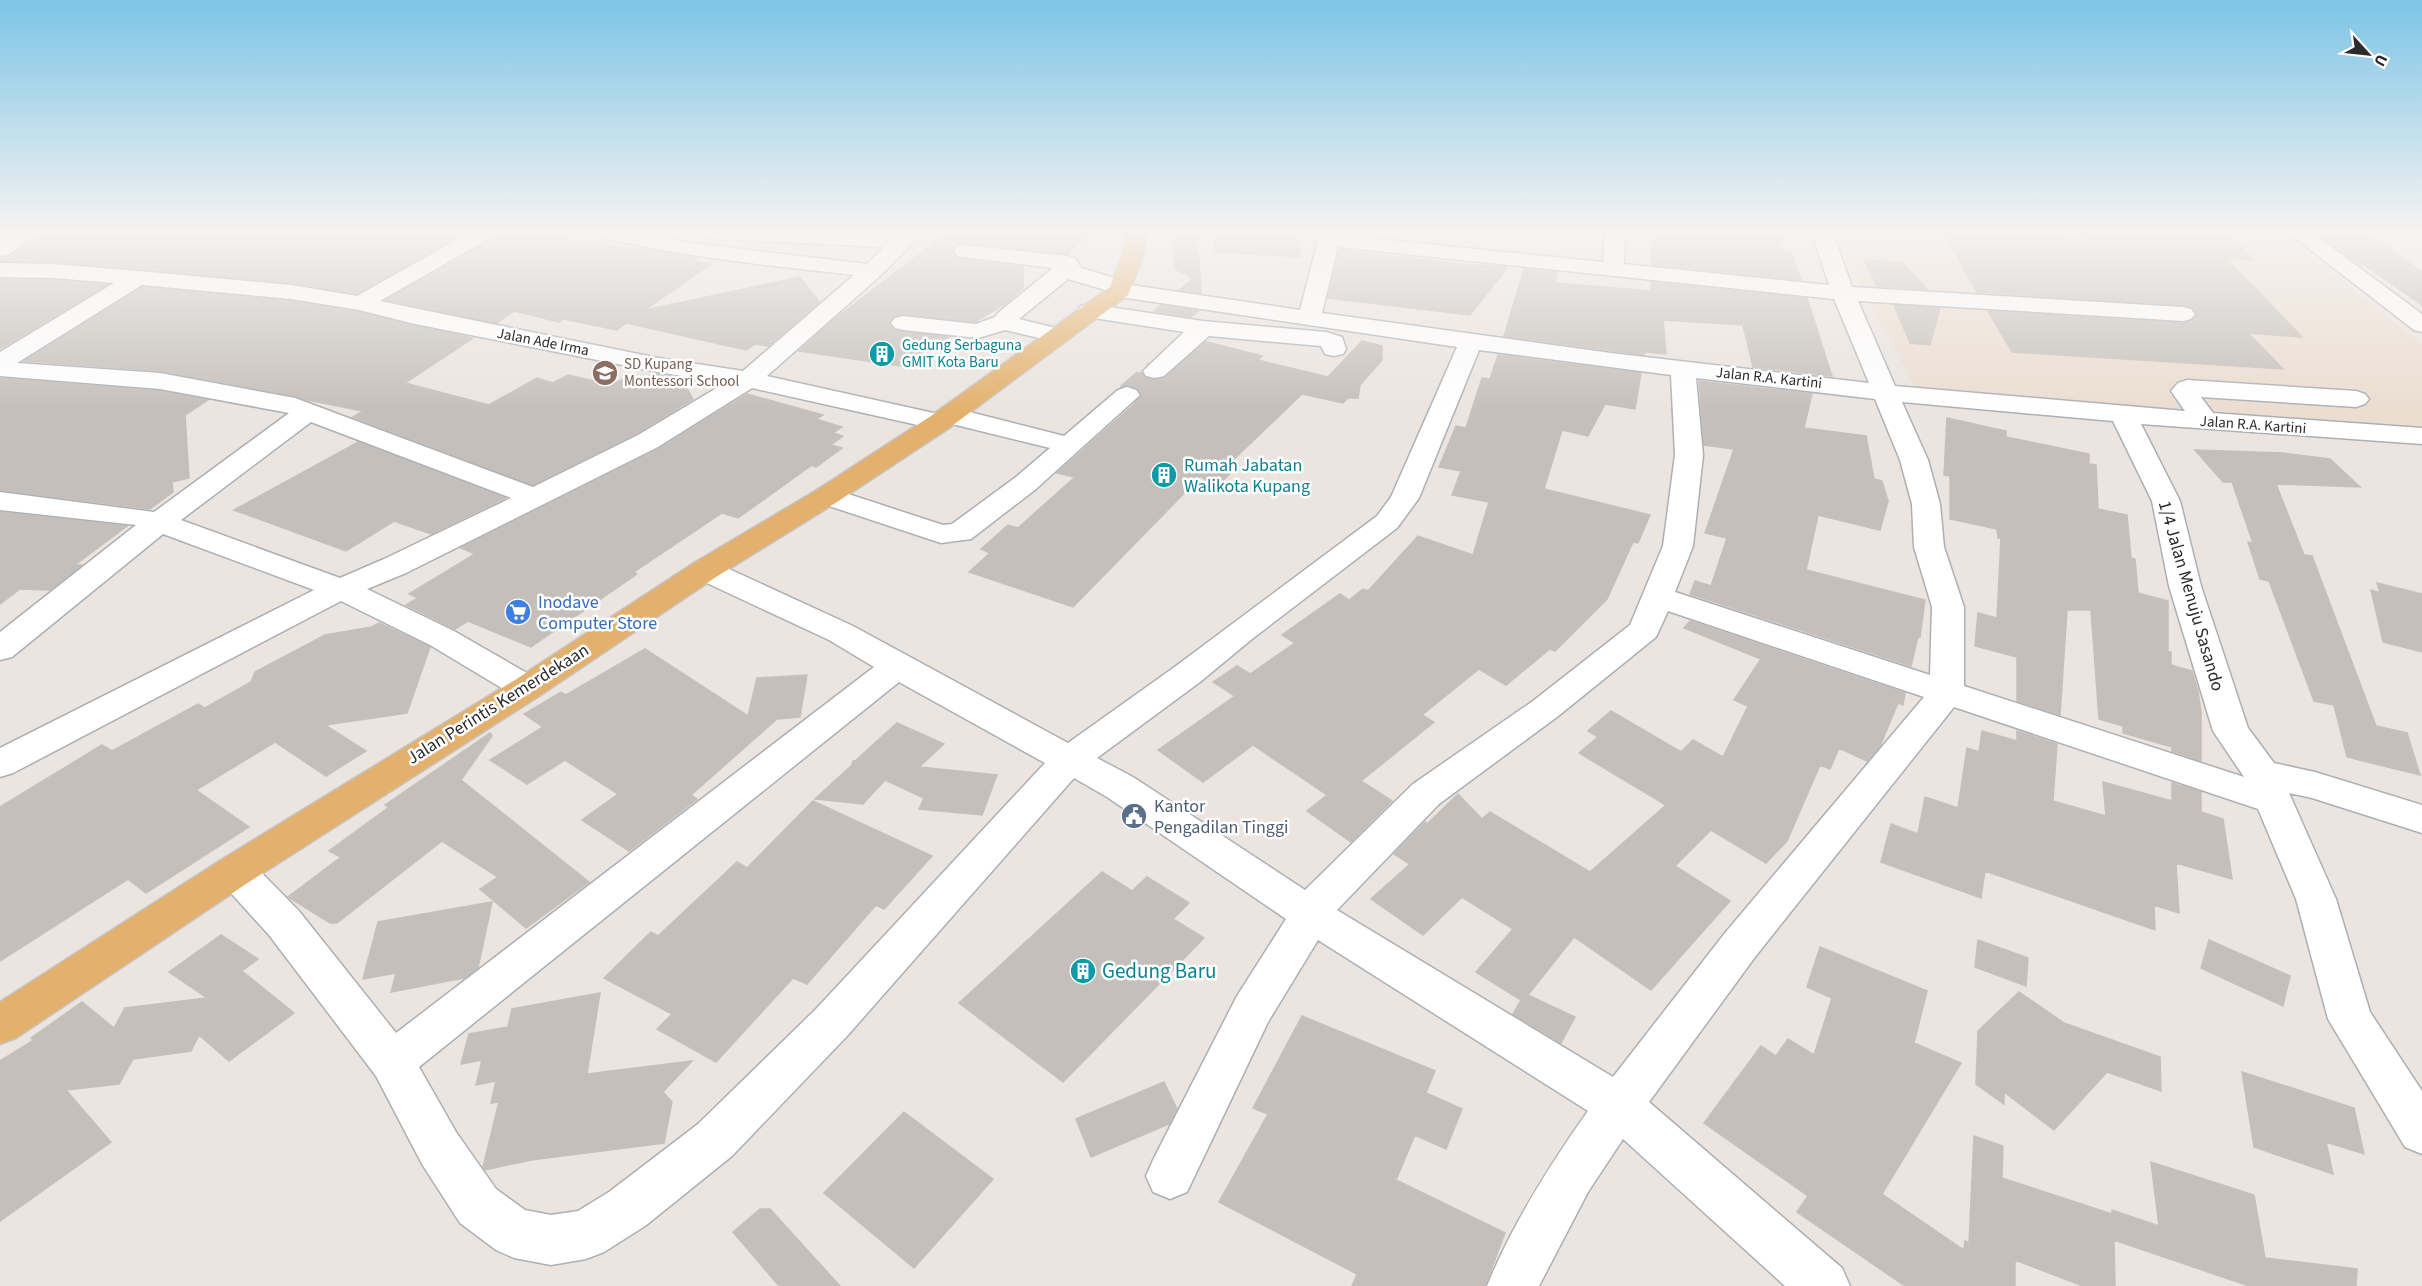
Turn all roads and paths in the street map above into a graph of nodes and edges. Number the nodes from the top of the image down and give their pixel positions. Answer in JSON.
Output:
{"nodes":[{"id":1,"x":117,"y":291,"type":"edge"},
{"id":2,"x":280,"y":291,"type":"edge"},
{"id":3,"x":381,"y":291,"type":"edge"},
{"id":4,"x":849,"y":291,"type":"edge"},
{"id":5,"x":1038,"y":291,"type":"edge"},
{"id":6,"x":1116,"y":291,"type":"edge"},
{"id":7,"x":1139,"y":291,"type":"edge"},
{"id":8,"x":1315,"y":291,"type":"edge"},
{"id":9,"x":1822,"y":291,"type":"edge"},
{"id":10,"x":2376,"y":291,"type":"edge"},
{"id":11,"x":1842,"y":293,"type":"junction"},
{"id":12,"x":360,"y":303,"type":"junction"},
{"id":13,"x":1089,"y":311,"type":"junction"},
{"id":14,"x":2183,"y":314,"type":"dead end"},
{"id":15,"x":1309,"y":318,"type":"junction"},
{"id":16,"x":1008,"y":321,"type":"junction"},
{"id":17,"x":903,"y":322,"type":"dead end"},
{"id":18,"x":2422,"y":325,"type":"edge"},
{"id":19,"x":1203,"y":328,"type":"junction"},
{"id":20,"x":1056,"y":335,"type":"junction"},
{"id":21,"x":1471,"y":341,"type":"junction"},
{"id":22,"x":1334,"y":349,"type":"dead end"},
{"id":23,"x":0,"y":363,"type":"edge"},
{"id":24,"x":0,"y":369,"type":"edge"},
{"id":25,"x":1683,"y":369,"type":"junction"},
{"id":26,"x":1155,"y":371,"type":"tunnel mouth"},
{"id":27,"x":748,"y":379,"type":"junction"},
{"id":28,"x":1885,"y":391,"type":"junction"},
{"id":29,"x":1127,"y":395,"type":"tunnel mouth"},
{"id":30,"x":2356,"y":399,"type":"dead end"},
{"id":31,"x":308,"y":412,"type":"junction"},
{"id":32,"x":2123,"y":415,"type":"junction"},
{"id":33,"x":945,"y":419,"type":"junction"},
{"id":34,"x":2206,"y":422,"type":"junction"},
{"id":35,"x":2422,"y":436,"type":"edge"},
{"id":36,"x":1069,"y":445,"type":"junction"},
{"id":37,"x":827,"y":496,"type":"junction"},
{"id":38,"x":535,"y":497,"type":"junction"},
{"id":39,"x":0,"y":501,"type":"edge"},
{"id":40,"x":159,"y":522,"type":"junction"},
{"id":41,"x":705,"y":570,"type":"junction"},
{"id":42,"x":341,"y":589,"type":"junction"},
{"id":43,"x":1657,"y":597,"type":"junction"},
{"id":44,"x":0,"y":649,"type":"edge"},
{"id":45,"x":897,"y":666,"type":"junction"},
{"id":46,"x":527,"y":688,"type":"junction"},
{"id":47,"x":1947,"y":692,"type":"junction"},
{"id":48,"x":1070,"y":759,"type":"junction"},
{"id":49,"x":0,"y":764,"type":"edge"},
{"id":50,"x":2267,"y":787,"type":"junction"},
{"id":51,"x":2422,"y":819,"type":"edge"},
{"id":52,"x":235,"y":872,"type":"junction"},
{"id":53,"x":1310,"y":914,"type":"junction"},
{"id":54,"x":0,"y":1025,"type":"edge"},
{"id":55,"x":392,"y":1062,"type":"junction"},
{"id":56,"x":1619,"y":1105,"type":"junction"},
{"id":57,"x":2422,"y":1132,"type":"edge"},
{"id":58,"x":1170,"y":1176,"type":"dead end"},
{"id":59,"x":1514,"y":1286,"type":"edge"},
{"id":60,"x":1824,"y":1286,"type":"edge"}],
"edges":[{"from":1,"to":23,"type":"street"},
{"from":2,"to":12,"type":"street","name":"Jalan Ade Irma"},
{"from":3,"to":12,"type":"street"},
{"from":4,"to":27,"type":"street"},
{"from":5,"to":16,"type":"street"},
{"from":6,"to":13,"type":"main road","name":"Jalan Perintis Kemerdekaan"},
{"from":7,"to":15,"type":"street","name":"Jalan R.A. Kartini"},
{"from":8,"to":15,"type":"street"},
{"from":9,"to":11,"type":"street"},
{"from":10,"to":18,"type":"street"},
{"from":11,"to":14,"type":"street"},
{"from":11,"to":28,"type":"street"},
{"from":12,"to":27,"type":"street","name":"Jalan Ade Irma"},
{"from":13,"to":19,"type":"street"},
{"from":13,"to":20,"type":"main road","name":"Jalan Perintis Kemerdekaan"},
{"from":15,"to":21,"type":"street","name":"Jalan R.A. Kartini"},
{"from":16,"to":17,"type":"street"},
{"from":16,"to":20,"type":"street"},
{"from":19,"to":22,"type":"street"},
{"from":19,"to":26,"type":"street"},
{"from":20,"to":33,"type":"main road","name":"Jalan Perintis Kemerdekaan"},
{"from":21,"to":25,"type":"street","name":"Jalan R.A. Kartini"},
{"from":21,"to":48,"type":"street"},
{"from":24,"to":31,"type":"street"},
{"from":25,"to":28,"type":"street","name":"Jalan R.A. Kartini"},
{"from":25,"to":43,"type":"street"},
{"from":27,"to":33,"type":"street","name":"Jalan Ade Irma"},
{"from":27,"to":38,"type":"street"},
{"from":28,"to":32,"type":"street","name":"Jalan R.A. Kartini"},
{"from":28,"to":47,"type":"street"},
{"from":29,"to":36,"type":"street"},
{"from":30,"to":34,"type":"street"},
{"from":31,"to":38,"type":"street"},
{"from":31,"to":40,"type":"street"},
{"from":32,"to":34,"type":"street","name":"Jalan R.A. Kartini"},
{"from":32,"to":50,"type":"street","name":"1/4 Jalan Menuju Sasando"},
{"from":33,"to":36,"type":"street","name":"Jalan Ade Irma"},
{"from":33,"to":37,"type":"main road","name":"Jalan Perintis Kemerdekaan"},
{"from":34,"to":35,"type":"street","name":"Jalan R.A. Kartini"},
{"from":36,"to":37,"type":"street"},
{"from":37,"to":41,"type":"main road","name":"Jalan Perintis Kemerdekaan"},
{"from":38,"to":42,"type":"street"},
{"from":39,"to":40,"type":"street"},
{"from":40,"to":42,"type":"street"},
{"from":40,"to":44,"type":"street"},
{"from":41,"to":45,"type":"street"},
{"from":41,"to":46,"type":"main road","name":"Jalan Perintis Kemerdekaan"},
{"from":42,"to":46,"type":"street"},
{"from":42,"to":49,"type":"street"},
{"from":43,"to":47,"type":"street"},
{"from":43,"to":53,"type":"street"},
{"from":45,"to":48,"type":"street"},
{"from":45,"to":55,"type":"street"},
{"from":46,"to":52,"type":"main road","name":"Jalan Perintis Kemerdekaan"},
{"from":47,"to":50,"type":"street"},
{"from":47,"to":56,"type":"street"},
{"from":48,"to":53,"type":"street"},
{"from":48,"to":55,"type":"street"},
{"from":50,"to":51,"type":"street"},
{"from":50,"to":57,"type":"street","name":"1/4 Jalan Menuju Sasando"},
{"from":52,"to":54,"type":"main road","name":"Jalan Perintis Kemerdekaan"},
{"from":52,"to":55,"type":"street"},
{"from":53,"to":56,"type":"street"},
{"from":53,"to":58,"type":"street"},
{"from":56,"to":59,"type":"street"},
{"from":56,"to":60,"type":"street"}]}
